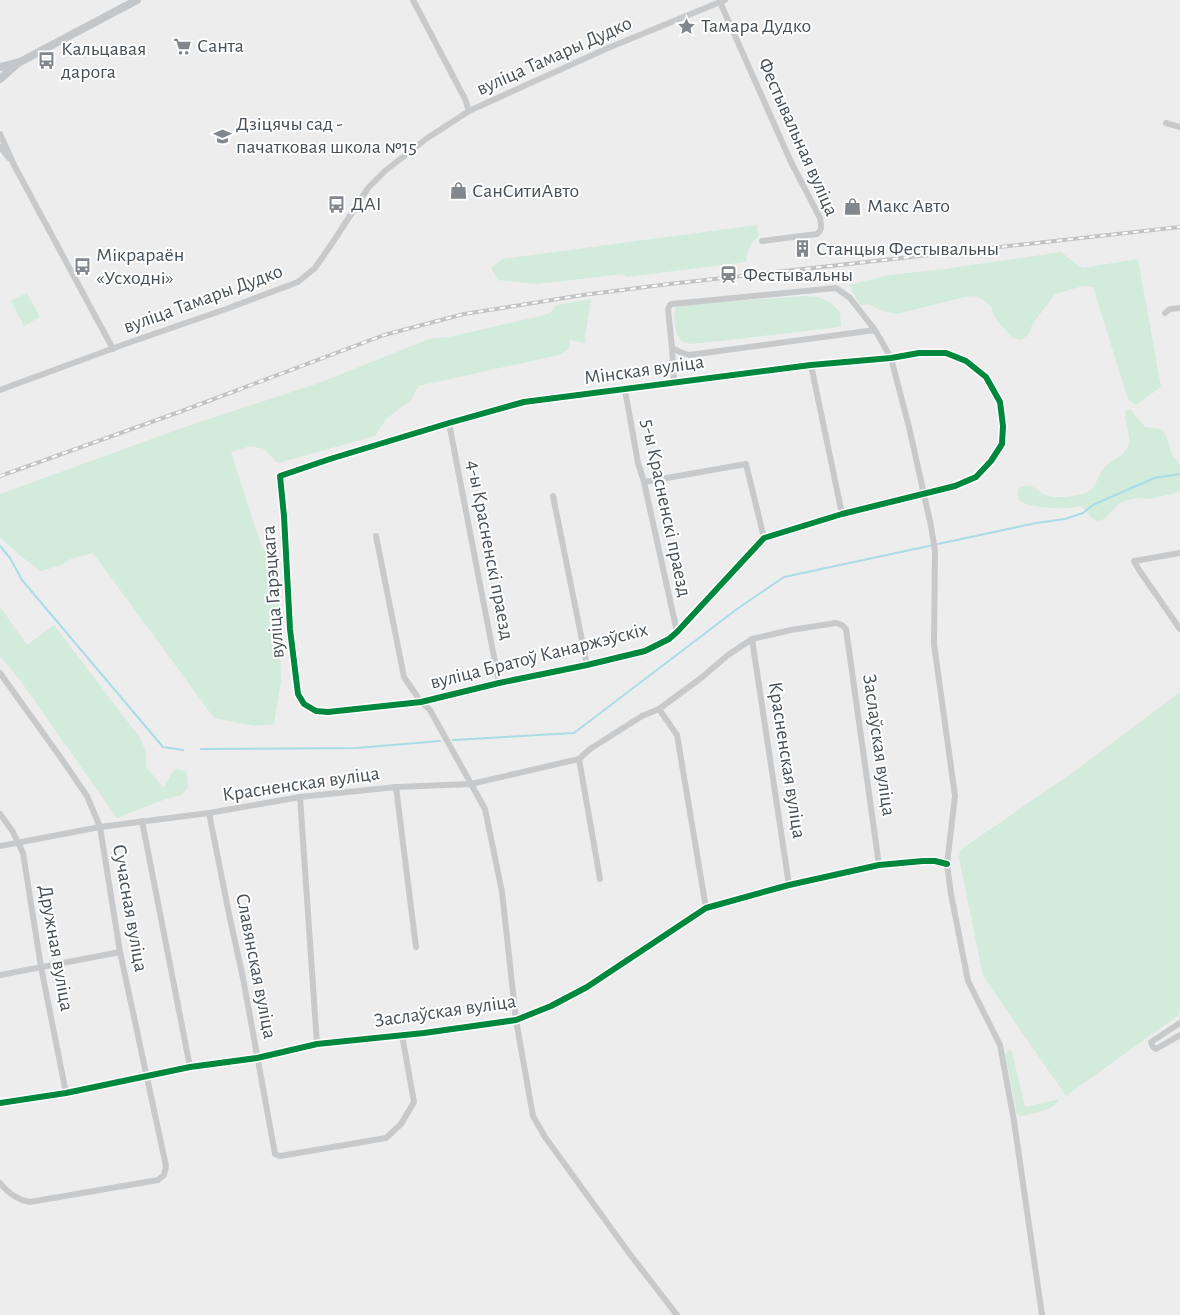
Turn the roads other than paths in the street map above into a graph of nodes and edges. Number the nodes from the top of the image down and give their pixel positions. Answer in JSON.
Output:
{"nodes":[{"id":1,"x":137,"y":0,"type":"edge"},
{"id":2,"x":413,"y":0,"type":"edge"},
{"id":3,"x":704,"y":0,"type":"edge"},
{"id":4,"x":722,"y":1,"type":"edge"},
{"id":5,"x":707,"y":7,"type":"junction"},
{"id":6,"x":20,"y":62,"type":"junction"},
{"id":7,"x":0,"y":67,"type":"edge"},
{"id":8,"x":0,"y":79,"type":"edge"},
{"id":9,"x":469,"y":111,"type":"junction"},
{"id":10,"x":1166,"y":123,"type":"dead end"},
{"id":11,"x":1180,"y":127,"type":"edge"},
{"id":12,"x":0,"y":134,"type":"edge"},
{"id":13,"x":0,"y":147,"type":"edge"},
{"id":14,"x":14,"y":165,"type":"junction"},
{"id":15,"x":762,"y":241,"type":"dead end"},
{"id":16,"x":1180,"y":308,"type":"edge"},
{"id":17,"x":1165,"y":313,"type":"dead end"},
{"id":18,"x":875,"y":330,"type":"junction"},
{"id":19,"x":672,"y":348,"type":"junction"},
{"id":20,"x":113,"y":349,"type":"junction"},
{"id":21,"x":891,"y":358,"type":"junction"},
{"id":22,"x":811,"y":365,"type":"junction"},
{"id":23,"x":674,"y":382,"type":"junction"},
{"id":24,"x":0,"y":390,"type":"edge"},
{"id":25,"x":624,"y":390,"type":"junction"},
{"id":26,"x":1000,"y":402,"type":"joint"},
{"id":27,"x":449,"y":423,"type":"junction"},
{"id":28,"x":280,"y":476,"type":"joint"},
{"id":29,"x":644,"y":482,"type":"junction"},
{"id":30,"x":923,"y":493,"type":"junction"},
{"id":31,"x":553,"y":496,"type":"dead end"},
{"id":32,"x":842,"y":514,"type":"junction"},
{"id":33,"x":376,"y":536,"type":"dead end"},
{"id":34,"x":764,"y":538,"type":"junction"},
{"id":35,"x":1180,"y":553,"type":"edge"},
{"id":36,"x":846,"y":629,"type":"joint"},
{"id":37,"x":1180,"y":629,"type":"edge"},
{"id":38,"x":676,"y":632,"type":"junction"},
{"id":39,"x":752,"y":640,"type":"junction"},
{"id":40,"x":587,"y":665,"type":"junction"},
{"id":41,"x":0,"y":673,"type":"edge"},
{"id":42,"x":498,"y":683,"type":"junction"},
{"id":43,"x":421,"y":702,"type":"junction"},
{"id":44,"x":304,"y":704,"type":"joint"},
{"id":45,"x":659,"y":709,"type":"junction"},
{"id":46,"x":579,"y":759,"type":"junction"},
{"id":47,"x":471,"y":784,"type":"junction"},
{"id":48,"x":396,"y":787,"type":"junction"},
{"id":49,"x":300,"y":797,"type":"junction"},
{"id":50,"x":209,"y":813,"type":"junction"},
{"id":51,"x":0,"y":814,"type":"edge"},
{"id":52,"x":142,"y":821,"type":"junction"},
{"id":53,"x":100,"y":826,"type":"junction"},
{"id":54,"x":19,"y":843,"type":"junction"},
{"id":55,"x":0,"y":846,"type":"edge"},
{"id":56,"x":947,"y":864,"type":"junction"},
{"id":57,"x":880,"y":865,"type":"junction"},
{"id":58,"x":600,"y":879,"type":"dead end"},
{"id":59,"x":789,"y":885,"type":"junction"},
{"id":60,"x":706,"y":908,"type":"junction"},
{"id":61,"x":416,"y":947,"type":"dead end"},
{"id":62,"x":120,"y":952,"type":"junction"},
{"id":63,"x":41,"y":967,"type":"junction"},
{"id":64,"x":0,"y":975,"type":"edge"},
{"id":65,"x":516,"y":1020,"type":"junction"},
{"id":66,"x":1180,"y":1023,"type":"edge"},
{"id":67,"x":402,"y":1035,"type":"junction"},
{"id":68,"x":1180,"y":1035,"type":"edge"},
{"id":69,"x":317,"y":1044,"type":"junction"},
{"id":70,"x":257,"y":1058,"type":"junction"},
{"id":71,"x":190,"y":1067,"type":"junction"},
{"id":72,"x":147,"y":1077,"type":"junction"},
{"id":73,"x":66,"y":1093,"type":"junction"},
{"id":74,"x":0,"y":1103,"type":"edge"},
{"id":75,"x":0,"y":1183,"type":"edge"},
{"id":76,"x":677,"y":1315,"type":"edge"},
{"id":77,"x":1042,"y":1315,"type":"edge"}],
"edges":[{"from":1,"to":6,"type":"main road"},
{"from":2,"to":9,"type":"street","name":"вуліца Тамары Дудко"},
{"from":3,"to":5,"type":"street"},
{"from":4,"to":5,"type":"street","name":"вуліца Тамары Дудко"},
{"from":4,"to":15,"type":"street","name":"Фестывальная вуліца"},
{"from":5,"to":9,"type":"street","name":"вуліца Тамары Дудко"},
{"from":6,"to":7,"type":"main road"},
{"from":6,"to":8,"type":"main road"},
{"from":9,"to":20,"type":"street","name":"вуліца Тамары Дудко"},
{"from":10,"to":11,"type":"street"},
{"from":12,"to":14,"type":"street"},
{"from":13,"to":14,"type":"street"},
{"from":14,"to":20,"type":"street","name":"вуліца Тамары Дудко"},
{"from":16,"to":17,"type":"street"},
{"from":18,"to":19,"type":"street"},
{"from":18,"to":19,"type":"street"},
{"from":18,"to":21,"type":"street"},
{"from":19,"to":23,"type":"street"},
{"from":20,"to":24,"type":"street","name":"вуліца Тамары Дудко"},
{"from":21,"to":22,"type":"street","name":"Мінская вуліца"},
{"from":21,"to":26,"type":"street","name":"Мінская вуліца"},
{"from":21,"to":30,"type":"street"},
{"from":22,"to":23,"type":"street","name":"Мінская вуліца"},
{"from":22,"to":32,"type":"street"},
{"from":23,"to":25,"type":"street","name":"Мінская вуліца"},
{"from":25,"to":27,"type":"street","name":"Мінская вуліца"},
{"from":25,"to":29,"type":"street","name":"5-ы Красненскі праезд"},
{"from":26,"to":30,"type":"street","name":"вуліца Братоў Канаржэўскіх"},
{"from":27,"to":28,"type":"street","name":"Мінская вуліца"},
{"from":27,"to":42,"type":"street","name":"4-ы Красненскі праезд"},
{"from":28,"to":44,"type":"street","name":"вуліца Гарэцкага"},
{"from":29,"to":34,"type":"street"},
{"from":29,"to":38,"type":"street","name":"5-ы Красненскі праезд"},
{"from":30,"to":32,"type":"street","name":"вуліца Братоў Канаржэўскіх"},
{"from":30,"to":56,"type":"street"},
{"from":31,"to":40,"type":"street","name":"вуліца Братоў Канаржэўскіх"},
{"from":32,"to":34,"type":"street","name":"вуліца Братоў Канаржэўскіх"},
{"from":33,"to":43,"type":"street","name":"вуліца Братоў Канаржэўскіх"},
{"from":34,"to":38,"type":"street","name":"вуліца Братоў Канаржэўскіх"},
{"from":35,"to":37,"type":"street"},
{"from":36,"to":39,"type":"street","name":"Красненская вуліца"},
{"from":36,"to":57,"type":"street","name":"Заслаўская вуліца"},
{"from":38,"to":40,"type":"street","name":"вуліца Братоў Канаржэўскіх"},
{"from":39,"to":45,"type":"street","name":"Красненская вуліца"},
{"from":39,"to":59,"type":"street","name":"Красненская вуліца"},
{"from":40,"to":42,"type":"street","name":"вуліца Братоў Канаржэўскіх"},
{"from":41,"to":53,"type":"street","name":"Сучасная вуліца"},
{"from":42,"to":43,"type":"street","name":"вуліца Братоў Канаржэўскіх"},
{"from":43,"to":44,"type":"street","name":"вуліца Братоў Канаржэўскіх"},
{"from":43,"to":47,"type":"street"},
{"from":45,"to":46,"type":"street","name":"Красненская вуліца"},
{"from":45,"to":60,"type":"street"},
{"from":46,"to":47,"type":"street","name":"Красненская вуліца"},
{"from":46,"to":58,"type":"street"},
{"from":47,"to":48,"type":"street","name":"Красненская вуліца"},
{"from":47,"to":65,"type":"street"},
{"from":48,"to":49,"type":"street","name":"Красненская вуліца"},
{"from":48,"to":61,"type":"street","name":"Красненская вуліца"},
{"from":49,"to":50,"type":"street","name":"Красненская вуліца"},
{"from":49,"to":69,"type":"street"},
{"from":50,"to":52,"type":"street","name":"Красненская вуліца"},
{"from":50,"to":70,"type":"street","name":"Славянская вуліца"},
{"from":51,"to":54,"type":"street","name":"Дружная вуліца"},
{"from":52,"to":53,"type":"street","name":"Красненская вуліца"},
{"from":52,"to":71,"type":"street","name":"Сучасная вуліца"},
{"from":53,"to":54,"type":"street","name":"Красненская вуліца"},
{"from":53,"to":62,"type":"street","name":"Сучасная вуліца"},
{"from":54,"to":55,"type":"street","name":"Красненская вуліца"},
{"from":54,"to":63,"type":"street","name":"Дружная вуліца"},
{"from":56,"to":57,"type":"street","name":"Заслаўская вуліца"},
{"from":56,"to":77,"type":"street"},
{"from":57,"to":59,"type":"street","name":"Заслаўская вуліца"},
{"from":59,"to":60,"type":"street","name":"Заслаўская вуліца"},
{"from":60,"to":65,"type":"street","name":"Заслаўская вуліца"},
{"from":62,"to":63,"type":"street"},
{"from":62,"to":72,"type":"street","name":"Сучасная вуліца"},
{"from":63,"to":64,"type":"street"},
{"from":63,"to":73,"type":"street","name":"Дружная вуліца"},
{"from":65,"to":67,"type":"street","name":"Заслаўская вуліца"},
{"from":65,"to":76,"type":"street"},
{"from":66,"to":68,"type":"street"},
{"from":67,"to":69,"type":"street","name":"Заслаўская вуліца"},
{"from":67,"to":70,"type":"street","name":"Славянская вуліца"},
{"from":69,"to":70,"type":"street","name":"Заслаўская вуліца"},
{"from":70,"to":71,"type":"street","name":"Заслаўская вуліца"},
{"from":71,"to":72,"type":"street","name":"Заслаўская вуліца"},
{"from":72,"to":73,"type":"street","name":"Заслаўская вуліца"},
{"from":72,"to":75,"type":"street","name":"Сучасная вуліца"},
{"from":73,"to":74,"type":"street","name":"Заслаўская вуліца"}]}
